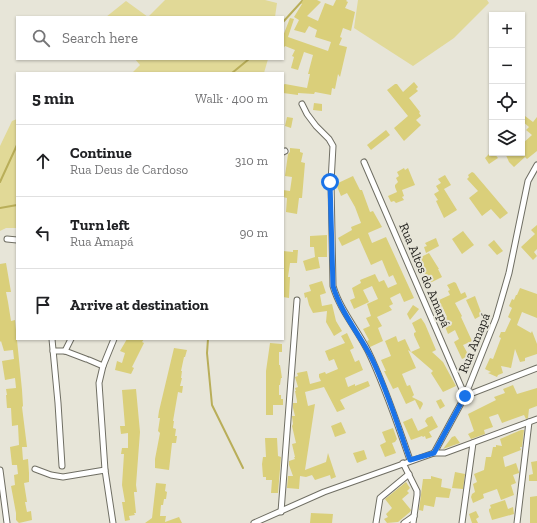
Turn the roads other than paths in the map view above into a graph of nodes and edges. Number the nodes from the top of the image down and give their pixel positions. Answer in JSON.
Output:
{"nodes":[{"id":1,"x":302,"y":104,"type":"dead end"},
{"id":2,"x":364,"y":162,"type":"dead end"},
{"id":3,"x":537,"y":164,"type":"edge"},
{"id":4,"x":7,"y":239,"type":"dead end"},
{"id":5,"x":16,"y":240,"type":"edge"},
{"id":6,"x":298,"y":300,"type":"dead end"},
{"id":7,"x":52,"y":340,"type":"edge"},
{"id":8,"x":70,"y":340,"type":"edge"},
{"id":9,"x":114,"y":340,"type":"edge"},
{"id":10,"x":53,"y":351,"type":"junction"},
{"id":11,"x":65,"y":351,"type":"junction"},
{"id":12,"x":103,"y":366,"type":"junction"},
{"id":13,"x":537,"y":368,"type":"edge"},
{"id":14,"x":465,"y":396,"type":"junction"},
{"id":15,"x":537,"y":419,"type":"edge"},
{"id":16,"x":529,"y":422,"type":"junction"},
{"id":17,"x":473,"y":443,"type":"junction"},
{"id":18,"x":434,"y":453,"type":"junction"},
{"id":19,"x":410,"y":460,"type":"junction"},
{"id":20,"x":403,"y":463,"type":"junction"},
{"id":21,"x":62,"y":466,"type":"dead end"},
{"id":22,"x":0,"y":470,"type":"edge"},
{"id":23,"x":35,"y":470,"type":"dead end"},
{"id":24,"x":105,"y":470,"type":"junction"},
{"id":25,"x":408,"y":474,"type":"junction"},
{"id":26,"x":281,"y":512,"type":"junction"},
{"id":27,"x":414,"y":516,"type":"junction"},
{"id":28,"x":8,"y":523,"type":"edge"},
{"id":29,"x":113,"y":523,"type":"edge"},
{"id":30,"x":254,"y":523,"type":"edge"},
{"id":31,"x":376,"y":523,"type":"edge"},
{"id":32,"x":404,"y":523,"type":"edge"},
{"id":33,"x":413,"y":523,"type":"edge"},
{"id":34,"x":462,"y":523,"type":"edge"},
{"id":35,"x":517,"y":523,"type":"edge"}],
"edges":[{"from":1,"to":19,"type":"street"},
{"from":2,"to":14,"type":"street","name":"Rua Altos do Amapá"},
{"from":3,"to":14,"type":"street","name":"Rua Amapá"},
{"from":4,"to":5,"type":"street"},
{"from":6,"to":26,"type":"street"},
{"from":7,"to":10,"type":"street"},
{"from":8,"to":11,"type":"street"},
{"from":9,"to":12,"type":"street"},
{"from":10,"to":11,"type":"street"},
{"from":10,"to":21,"type":"street"},
{"from":11,"to":12,"type":"street"},
{"from":12,"to":24,"type":"street"},
{"from":13,"to":14,"type":"street"},
{"from":14,"to":18,"type":"street","name":"Rua Amapá"},
{"from":15,"to":16,"type":"street"},
{"from":16,"to":17,"type":"street"},
{"from":16,"to":35,"type":"street"},
{"from":17,"to":18,"type":"street"},
{"from":17,"to":34,"type":"street"},
{"from":18,"to":19,"type":"street"},
{"from":19,"to":20,"type":"street"},
{"from":20,"to":25,"type":"street"},
{"from":20,"to":26,"type":"street"},
{"from":22,"to":28,"type":"street"},
{"from":23,"to":24,"type":"street"},
{"from":24,"to":29,"type":"street"},
{"from":25,"to":27,"type":"street"},
{"from":25,"to":31,"type":"street"},
{"from":26,"to":30,"type":"street"},
{"from":27,"to":32,"type":"street"},
{"from":27,"to":33,"type":"street"}]}
